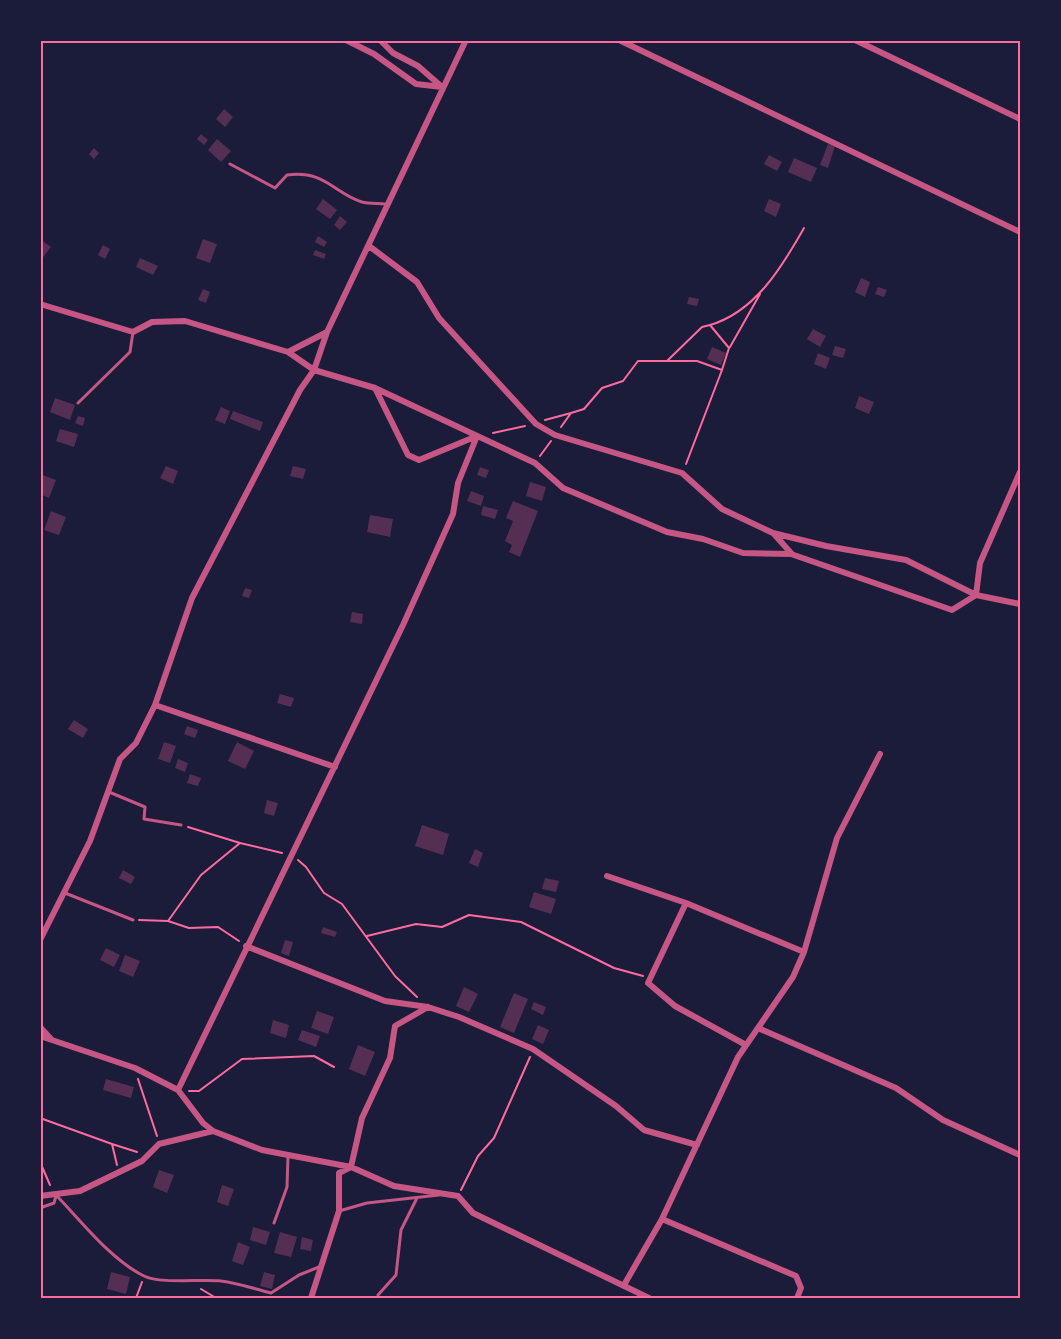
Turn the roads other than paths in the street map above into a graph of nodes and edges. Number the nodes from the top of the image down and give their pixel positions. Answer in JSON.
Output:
{"nodes":[{"id":1,"x":346,"y":40,"type":"edge"},
{"id":2,"x":380,"y":40,"type":"edge"},
{"id":3,"x":466,"y":40,"type":"edge"},
{"id":4,"x":619,"y":40,"type":"edge"},
{"id":5,"x":855,"y":40,"type":"edge"},
{"id":6,"x":442,"y":87,"type":"junction"},
{"id":7,"x":1020,"y":119,"type":"edge"},
{"id":8,"x":230,"y":164,"type":"dead end"},
{"id":9,"x":386,"y":204,"type":"junction"},
{"id":10,"x":1020,"y":232,"type":"edge"},
{"id":11,"x":369,"y":246,"type":"junction"},
{"id":12,"x":40,"y":304,"type":"edge"},
{"id":13,"x":133,"y":332,"type":"junction"},
{"id":14,"x":327,"y":332,"type":"junction"},
{"id":15,"x":288,"y":352,"type":"junction"},
{"id":16,"x":314,"y":370,"type":"junction"},
{"id":17,"x":375,"y":388,"type":"junction"},
{"id":18,"x":78,"y":403,"type":"dead end"},
{"id":19,"x":477,"y":436,"type":"junction"},
{"id":20,"x":1020,"y":472,"type":"edge"},
{"id":21,"x":773,"y":532,"type":"junction"},
{"id":22,"x":792,"y":554,"type":"junction"},
{"id":23,"x":976,"y":595,"type":"junction"},
{"id":24,"x":1020,"y":604,"type":"edge"},
{"id":25,"x":155,"y":705,"type":"junction"},
{"id":26,"x":880,"y":753,"type":"dead end"},
{"id":27,"x":335,"y":767,"type":"junction"},
{"id":28,"x":109,"y":792,"type":"junction"},
{"id":29,"x":181,"y":825,"type":"road end"},
{"id":30,"x":607,"y":876,"type":"dead end"},
{"id":31,"x":63,"y":892,"type":"junction"},
{"id":32,"x":686,"y":903,"type":"junction"},
{"id":33,"x":133,"y":920,"type":"road end"},
{"id":34,"x":40,"y":940,"type":"edge"},
{"id":35,"x":246,"y":946,"type":"junction"},
{"id":36,"x":804,"y":952,"type":"junction"},
{"id":37,"x":428,"y":1007,"type":"junction"},
{"id":38,"x":40,"y":1027,"type":"edge"},
{"id":39,"x":758,"y":1028,"type":"junction"},
{"id":40,"x":40,"y":1036,"type":"edge"},
{"id":41,"x":52,"y":1039,"type":"junction"},
{"id":42,"x":746,"y":1045,"type":"junction"},
{"id":43,"x":178,"y":1090,"type":"junction"},
{"id":44,"x":213,"y":1131,"type":"junction"},
{"id":45,"x":697,"y":1145,"type":"junction"},
{"id":46,"x":288,"y":1155,"type":"junction"},
{"id":47,"x":1020,"y":1155,"type":"edge"},
{"id":48,"x":351,"y":1167,"type":"junction"},
{"id":49,"x":56,"y":1195,"type":"junction"},
{"id":50,"x":441,"y":1195,"type":"junction"},
{"id":51,"x":40,"y":1197,"type":"edge"},
{"id":52,"x":417,"y":1198,"type":"junction"},
{"id":53,"x":40,"y":1208,"type":"edge"},
{"id":54,"x":339,"y":1211,"type":"junction"},
{"id":55,"x":662,"y":1219,"type":"junction"},
{"id":56,"x":274,"y":1223,"type":"dead end"},
{"id":57,"x":321,"y":1266,"type":"junction"},
{"id":58,"x":624,"y":1285,"type":"junction"},
{"id":59,"x":378,"y":1295,"type":"dead end"},
{"id":60,"x":310,"y":1297,"type":"edge"},
{"id":61,"x":649,"y":1299,"type":"edge"},
{"id":62,"x":797,"y":1299,"type":"edge"}],
"edges":[{"from":1,"to":6,"type":"street"},
{"from":2,"to":6,"type":"street"},
{"from":3,"to":6,"type":"street"},
{"from":4,"to":10,"type":"street"},
{"from":5,"to":7,"type":"street"},
{"from":6,"to":9,"type":"street"},
{"from":8,"to":9,"type":"lane"},
{"from":9,"to":11,"type":"street"},
{"from":11,"to":14,"type":"street"},
{"from":11,"to":21,"type":"street"},
{"from":12,"to":13,"type":"street"},
{"from":13,"to":15,"type":"street"},
{"from":13,"to":18,"type":"lane"},
{"from":14,"to":15,"type":"street"},
{"from":14,"to":16,"type":"street"},
{"from":15,"to":16,"type":"street"},
{"from":16,"to":17,"type":"street"},
{"from":16,"to":25,"type":"street"},
{"from":17,"to":19,"type":"street"},
{"from":17,"to":19,"type":"street"},
{"from":19,"to":22,"type":"street"},
{"from":19,"to":27,"type":"street"},
{"from":20,"to":23,"type":"street"},
{"from":21,"to":22,"type":"street"},
{"from":21,"to":23,"type":"street"},
{"from":22,"to":23,"type":"street"},
{"from":23,"to":24,"type":"street"},
{"from":25,"to":27,"type":"street"},
{"from":25,"to":28,"type":"street"},
{"from":26,"to":36,"type":"street"},
{"from":27,"to":35,"type":"street"},
{"from":28,"to":29,"type":"lane"},
{"from":28,"to":31,"type":"street"},
{"from":30,"to":32,"type":"street"},
{"from":31,"to":33,"type":"lane"},
{"from":31,"to":34,"type":"street"},
{"from":32,"to":36,"type":"street"},
{"from":32,"to":42,"type":"street"},
{"from":35,"to":37,"type":"street"},
{"from":35,"to":43,"type":"street"},
{"from":36,"to":39,"type":"street"},
{"from":37,"to":45,"type":"street"},
{"from":37,"to":48,"type":"street"},
{"from":38,"to":41,"type":"street"},
{"from":39,"to":42,"type":"street"},
{"from":39,"to":47,"type":"street"},
{"from":40,"to":41,"type":"street"},
{"from":41,"to":43,"type":"street"},
{"from":42,"to":45,"type":"street"},
{"from":43,"to":44,"type":"street"},
{"from":44,"to":46,"type":"street"},
{"from":44,"to":49,"type":"street"},
{"from":45,"to":55,"type":"street"},
{"from":46,"to":48,"type":"street"},
{"from":46,"to":56,"type":"lane"},
{"from":48,"to":50,"type":"street"},
{"from":48,"to":54,"type":"street"},
{"from":49,"to":51,"type":"street"},
{"from":49,"to":53,"type":"lane"},
{"from":49,"to":57,"type":"lane"},
{"from":50,"to":52,"type":"lane"},
{"from":50,"to":58,"type":"street"},
{"from":52,"to":54,"type":"lane"},
{"from":52,"to":59,"type":"lane"},
{"from":54,"to":57,"type":"street"},
{"from":55,"to":58,"type":"street"},
{"from":55,"to":62,"type":"street"},
{"from":57,"to":60,"type":"street"},
{"from":58,"to":61,"type":"street"}]}
